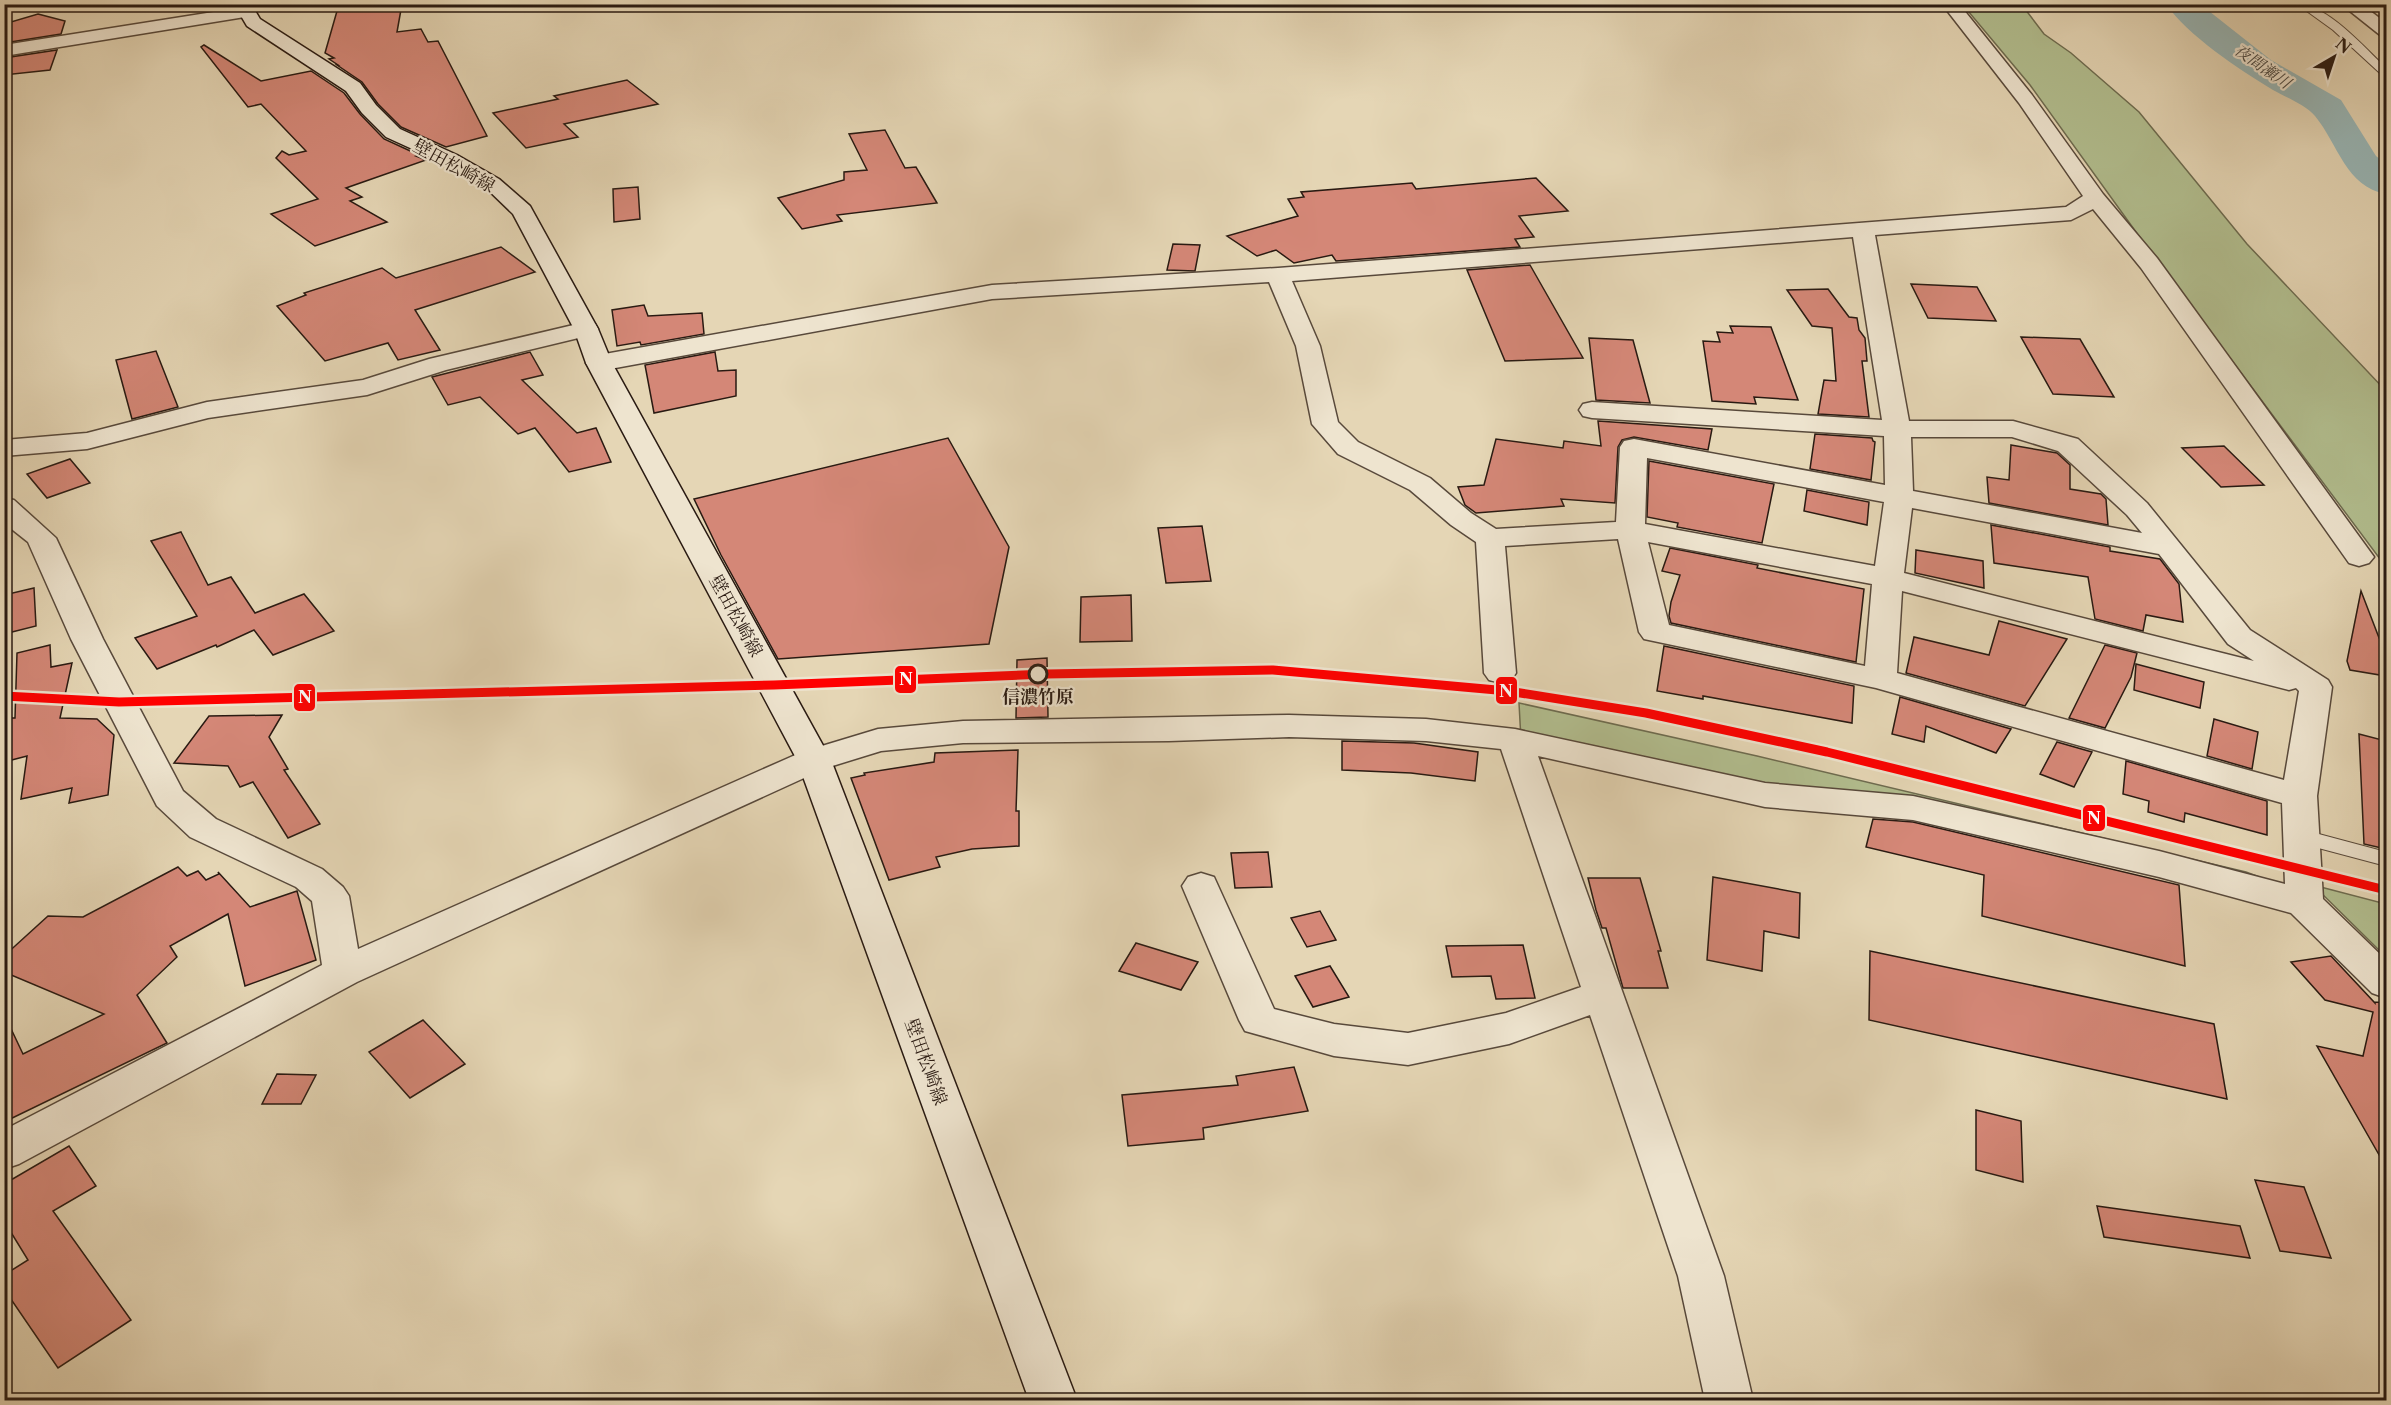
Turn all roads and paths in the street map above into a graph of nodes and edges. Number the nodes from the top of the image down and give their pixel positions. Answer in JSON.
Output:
{"nodes":[{"id":1,"x":1950,"y":4,"type":"edge"},
{"id":2,"x":2302,"y":4,"type":"edge"},
{"id":3,"x":2349,"y":4,"type":"edge"},
{"id":4,"x":243,"y":8,"type":"edge"},
{"id":5,"x":2386,"y":32,"type":"edge"},
{"id":6,"x":4,"y":51,"type":"edge"},
{"id":7,"x":2386,"y":73,"type":"edge"},
{"id":8,"x":2095,"y":198,"type":"junction"},
{"id":9,"x":1863,"y":229,"type":"junction"},
{"id":10,"x":1278,"y":275,"type":"junction"},
{"id":11,"x":586,"y":329,"type":"junction"},
{"id":12,"x":599,"y":363,"type":"junction"},
{"id":13,"x":1592,"y":410,"type":"dead end"},
{"id":14,"x":1897,"y":429,"type":"junction"},
{"id":15,"x":4,"y":448,"type":"edge"},
{"id":16,"x":1899,"y":495,"type":"junction"},
{"id":17,"x":4,"y":506,"type":"edge"},
{"id":18,"x":1630,"y":530,"type":"junction"},
{"id":19,"x":1490,"y":538,"type":"junction"},
{"id":20,"x":2168,"y":547,"type":"junction"},
{"id":21,"x":2359,"y":556,"type":"dead end"},
{"id":22,"x":1888,"y":578,"type":"junction"},
{"id":23,"x":1500,"y":673,"type":"dead end"},
{"id":24,"x":1880,"y":678,"type":"junction"},
{"id":25,"x":2316,"y":687,"type":"junction"},
{"id":26,"x":1515,"y":740,"type":"junction"},
{"id":27,"x":814,"y":760,"type":"junction"},
{"id":28,"x":2299,"y":796,"type":"junction"},
{"id":29,"x":2300,"y":836,"type":"junction"},
{"id":30,"x":2386,"y":860,"type":"edge"},
{"id":31,"x":1201,"y":886,"type":"dead end"},
{"id":32,"x":2304,"y":903,"type":"junction"},
{"id":33,"x":343,"y":972,"type":"junction"},
{"id":34,"x":2386,"y":982,"type":"edge"},
{"id":35,"x":1605,"y":994,"type":"junction"},
{"id":36,"x":4,"y":1151,"type":"edge"},
{"id":37,"x":1053,"y":1401,"type":"edge"},
{"id":38,"x":1730,"y":1401,"type":"edge"}],
"edges":[{"from":1,"to":8,"type":"street"},
{"from":2,"to":7,"type":"lane"},
{"from":3,"to":5,"type":"street"},
{"from":4,"to":6,"type":"street"},
{"from":4,"to":11,"type":"street","name":"壁田松崎線"},
{"from":8,"to":9,"type":"street"},
{"from":8,"to":21,"type":"street"},
{"from":9,"to":10,"type":"street"},
{"from":9,"to":14,"type":"street"},
{"from":10,"to":12,"type":"street"},
{"from":10,"to":19,"type":"street"},
{"from":11,"to":12,"type":"street","name":"壁田松崎線"},
{"from":11,"to":15,"type":"street"},
{"from":12,"to":27,"type":"street","name":"壁田松崎線"},
{"from":13,"to":14,"type":"street"},
{"from":14,"to":16,"type":"street"},
{"from":14,"to":20,"type":"street"},
{"from":16,"to":18,"type":"street"},
{"from":16,"to":20,"type":"street"},
{"from":16,"to":22,"type":"street"},
{"from":17,"to":33,"type":"street"},
{"from":18,"to":19,"type":"street"},
{"from":18,"to":22,"type":"street"},
{"from":18,"to":24,"type":"street"},
{"from":19,"to":23,"type":"street"},
{"from":20,"to":25,"type":"street"},
{"from":22,"to":24,"type":"street"},
{"from":22,"to":25,"type":"street"},
{"from":24,"to":28,"type":"street"},
{"from":25,"to":28,"type":"street"},
{"from":26,"to":27,"type":"street"},
{"from":26,"to":32,"type":"street"},
{"from":26,"to":35,"type":"street"},
{"from":27,"to":33,"type":"street"},
{"from":27,"to":37,"type":"street","name":"壁田松崎線"},
{"from":28,"to":29,"type":"street"},
{"from":29,"to":30,"type":"lane"},
{"from":29,"to":32,"type":"street"},
{"from":31,"to":35,"type":"street"},
{"from":32,"to":34,"type":"street"},
{"from":33,"to":36,"type":"street"},
{"from":35,"to":38,"type":"street"}]}
